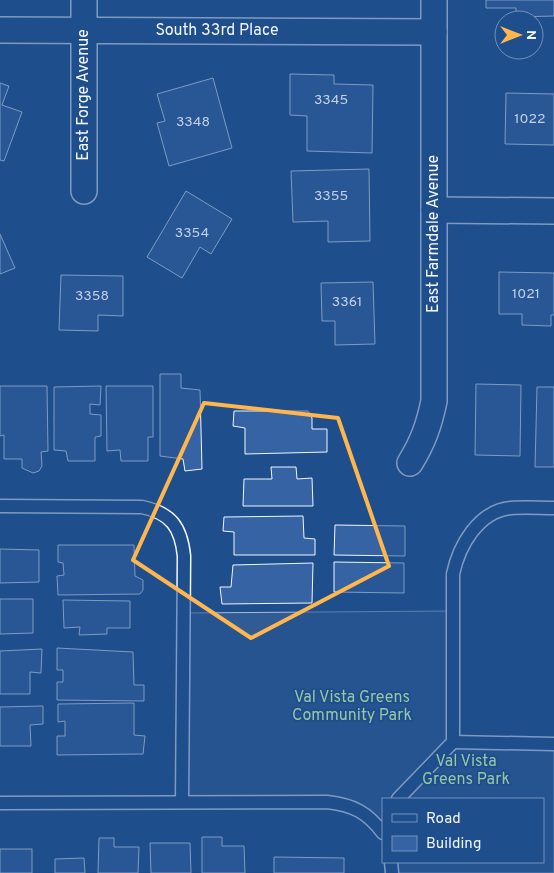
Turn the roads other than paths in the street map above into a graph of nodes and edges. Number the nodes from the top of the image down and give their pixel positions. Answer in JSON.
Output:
{"nodes":[{"id":1,"x":84,"y":0,"type":"edge"},
{"id":2,"x":434,"y":0,"type":"edge"},
{"id":3,"x":0,"y":30,"type":"edge"},
{"id":4,"x":84,"y":30,"type":"junction"},
{"id":5,"x":434,"y":32,"type":"junction"},
{"id":6,"x":84,"y":191,"type":"dead end"},
{"id":7,"x":434,"y":210,"type":"junction"},
{"id":8,"x":554,"y":211,"type":"edge"},
{"id":9,"x":410,"y":463,"type":"dead end"},
{"id":10,"x":0,"y":506,"type":"edge"},
{"id":11,"x":554,"y":508,"type":"edge"},
{"id":12,"x":453,"y":742,"type":"junction"},
{"id":13,"x":554,"y":744,"type":"edge"},
{"id":14,"x":399,"y":798,"type":"edge"},
{"id":15,"x":182,"y":802,"type":"junction"},
{"id":16,"x":0,"y":803,"type":"edge"},
{"id":17,"x":380,"y":823,"type":"edge"}],
"edges":[{"from":1,"to":4,"type":"street","name":"East Forge Avenue"},
{"from":2,"to":5,"type":"street","name":"East Farmdale Avenue"},
{"from":3,"to":4,"type":"street","name":"South 33rd Place"},
{"from":4,"to":5,"type":"street","name":"South 33rd Place"},
{"from":4,"to":6,"type":"street","name":"East Forge Avenue"},
{"from":5,"to":7,"type":"street","name":"East Farmdale Avenue"},
{"from":7,"to":8,"type":"street"},
{"from":7,"to":9,"type":"street","name":"East Farmdale Avenue"},
{"from":10,"to":15,"type":"lane"},
{"from":11,"to":12,"type":"lane"},
{"from":12,"to":13,"type":"lane"},
{"from":12,"to":14,"type":"lane"},
{"from":15,"to":16,"type":"lane"},
{"from":15,"to":17,"type":"lane"}]}
